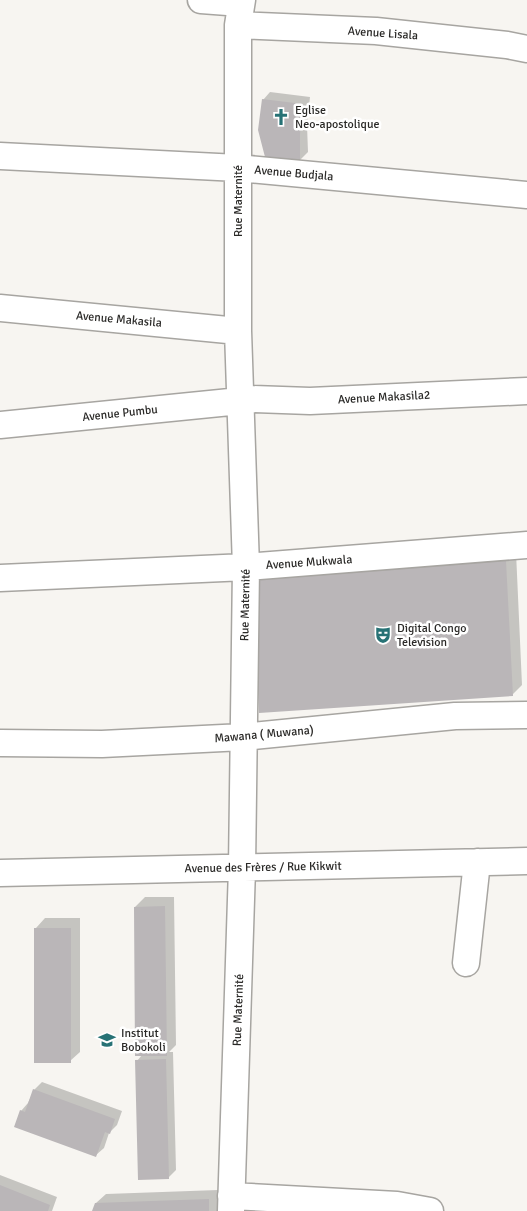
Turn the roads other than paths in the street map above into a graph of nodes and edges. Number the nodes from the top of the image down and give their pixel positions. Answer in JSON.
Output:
{"nodes":[{"id":1,"x":200,"y":0,"type":"edge"},
{"id":2,"x":240,"y":10,"type":"edge"},
{"id":3,"x":527,"y":49,"type":"edge"},
{"id":4,"x":0,"y":156,"type":"edge"},
{"id":5,"x":238,"y":168,"type":"junction"},
{"id":6,"x":527,"y":195,"type":"edge"},
{"id":7,"x":0,"y":308,"type":"edge"},
{"id":8,"x":238,"y":331,"type":"junction"},
{"id":9,"x":527,"y":391,"type":"edge"},
{"id":10,"x":240,"y":402,"type":"junction"},
{"id":11,"x":0,"y":425,"type":"edge"},
{"id":12,"x":527,"y":546,"type":"edge"},
{"id":13,"x":246,"y":567,"type":"junction"},
{"id":14,"x":0,"y":578,"type":"edge"},
{"id":15,"x":527,"y":715,"type":"edge"},
{"id":16,"x":243,"y":737,"type":"junction"},
{"id":17,"x":0,"y":743,"type":"edge"},
{"id":18,"x":527,"y":861,"type":"edge"},
{"id":19,"x":477,"y":862,"type":"junction"},
{"id":20,"x":242,"y":868,"type":"junction"},
{"id":21,"x":0,"y":873,"type":"edge"},
{"id":22,"x":466,"y":963,"type":"dead end"},
{"id":23,"x":231,"y":1204,"type":"edge"},
{"id":24,"x":430,"y":1211,"type":"edge"}],
"edges":[{"from":1,"to":2,"type":"street","name":"Avenue Lisala"},
{"from":2,"to":3,"type":"street","name":"Avenue Lisala"},
{"from":2,"to":5,"type":"street","name":"Rue Maternité"},
{"from":4,"to":5,"type":"street","name":"Avenue Budjala"},
{"from":5,"to":6,"type":"street","name":"Avenue Budjala"},
{"from":5,"to":8,"type":"street","name":"Rue Maternité"},
{"from":7,"to":8,"type":"street","name":"Avenue Makasila"},
{"from":8,"to":10,"type":"street","name":"Rue Maternité"},
{"from":9,"to":10,"type":"street","name":"Avenue Makasila2"},
{"from":10,"to":11,"type":"street","name":"Avenue Pumbu"},
{"from":10,"to":13,"type":"street","name":"Rue Maternité"},
{"from":12,"to":13,"type":"street","name":"Avenue Mukwala"},
{"from":13,"to":14,"type":"street","name":"Avenue Mukwala"},
{"from":13,"to":16,"type":"street","name":"Rue Maternité"},
{"from":15,"to":16,"type":"street","name":"Mawana ( Muwana)"},
{"from":16,"to":17,"type":"street","name":"Mawana ( Muwana)"},
{"from":16,"to":20,"type":"street","name":"Rue Maternité"},
{"from":18,"to":19,"type":"street","name":"Avenue des Frères / Rue Kikwit"},
{"from":19,"to":20,"type":"street","name":"Avenue des Frères / Rue Kikwit"},
{"from":19,"to":22,"type":"street"},
{"from":20,"to":21,"type":"street","name":"Avenue des Frères / Rue Kikwit"},
{"from":20,"to":23,"type":"street","name":"Rue Maternité"},
{"from":23,"to":24,"type":"street"}]}
